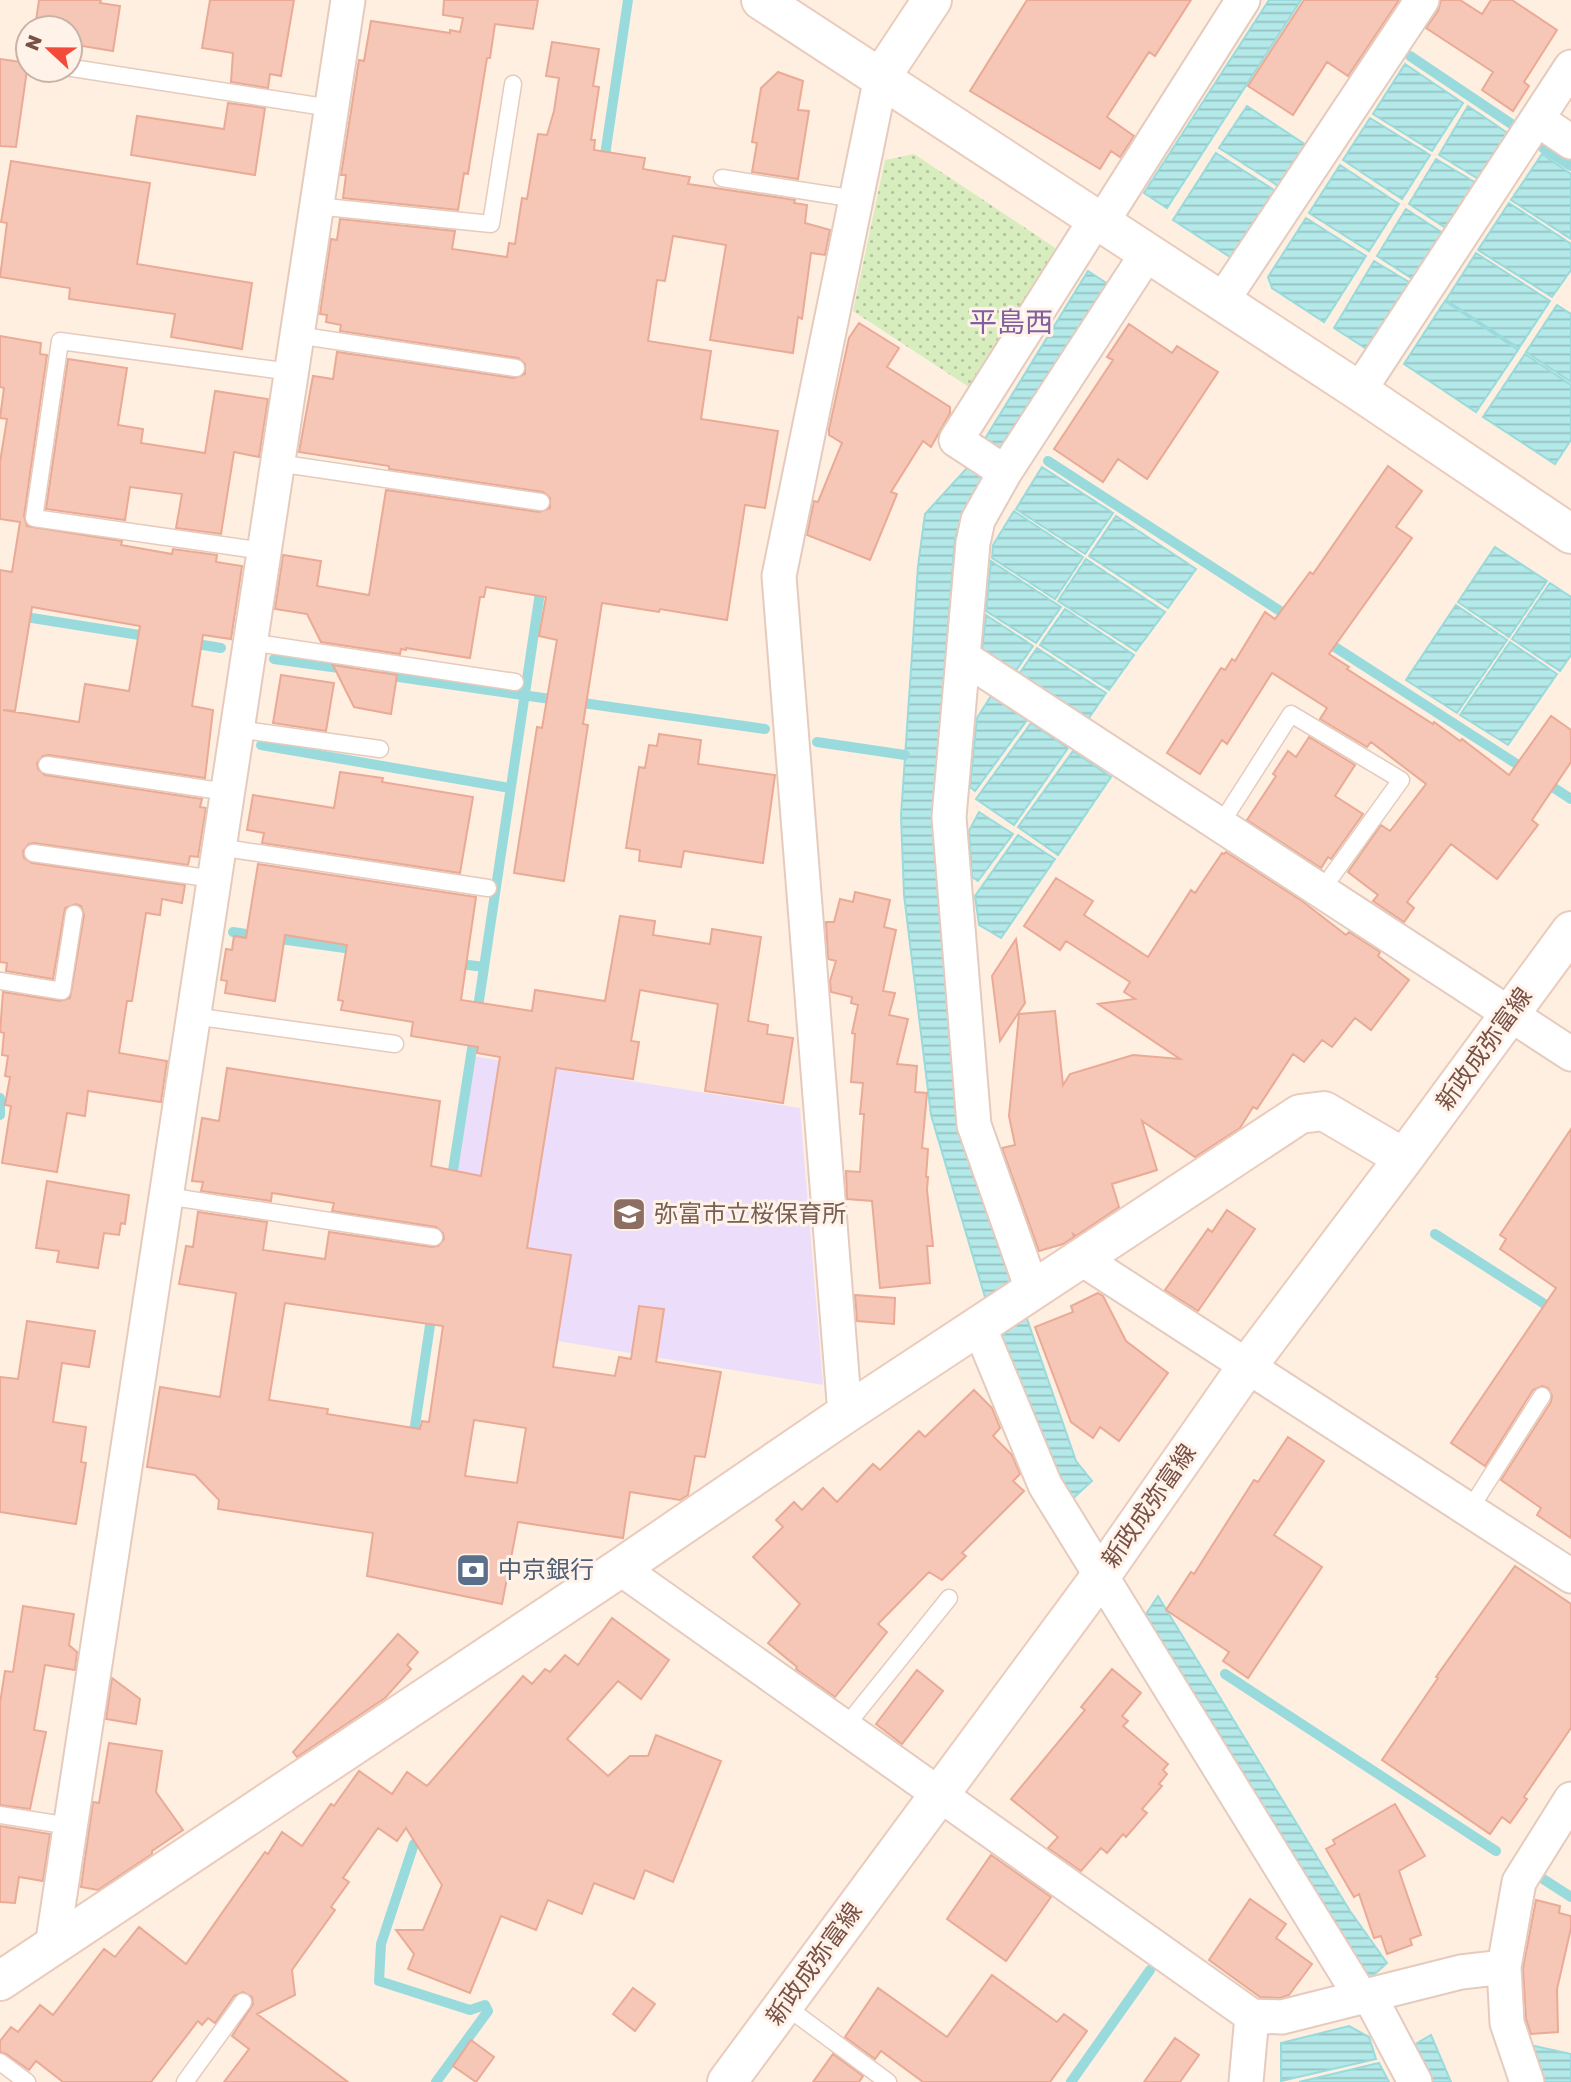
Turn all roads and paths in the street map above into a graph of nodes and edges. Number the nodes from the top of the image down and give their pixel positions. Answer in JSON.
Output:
{"nodes":[{"id":1,"x":348,"y":0,"type":"edge"},
{"id":2,"x":761,"y":0,"type":"edge"},
{"id":3,"x":932,"y":0,"type":"edge"},
{"id":4,"x":1243,"y":0,"type":"edge"},
{"id":5,"x":1422,"y":0,"type":"edge"},
{"id":6,"x":1571,"y":67,"type":"edge"},
{"id":7,"x":84,"y":70,"type":"edge"},
{"id":8,"x":881,"y":77,"type":"junction"},
{"id":9,"x":513,"y":84,"type":"dead end"},
{"id":10,"x":331,"y":108,"type":"junction"},
{"id":11,"x":1537,"y":119,"type":"junction"},
{"id":12,"x":1571,"y":142,"type":"edge"},
{"id":13,"x":722,"y":178,"type":"dead end"},
{"id":14,"x":856,"y":199,"type":"junction"},
{"id":15,"x":316,"y":206,"type":"junction"},
{"id":16,"x":1099,"y":220,"type":"junction"},
{"id":17,"x":1148,"y":252,"type":"junction"},
{"id":18,"x":1222,"y":301,"type":"junction"},
{"id":19,"x":296,"y":335,"type":"junction"},
{"id":20,"x":516,"y":368,"type":"dead end"},
{"id":21,"x":291,"y":372,"type":"junction"},
{"id":22,"x":1359,"y":391,"type":"junction"},
{"id":23,"x":277,"y":464,"type":"junction"},
{"id":24,"x":1005,"y":472,"type":"junction"},
{"id":25,"x":541,"y":502,"type":"dead end"},
{"id":26,"x":1571,"y":534,"type":"edge"},
{"id":27,"x":264,"y":551,"type":"junction"},
{"id":28,"x":250,"y":642,"type":"junction"},
{"id":29,"x":963,"y":657,"type":"junction"},
{"id":30,"x":514,"y":682,"type":"dead end"},
{"id":31,"x":237,"y":729,"type":"junction"},
{"id":32,"x":380,"y":750,"type":"dead end"},
{"id":33,"x":47,"y":765,"type":"dead end"},
{"id":34,"x":227,"y":792,"type":"junction"},
{"id":35,"x":1220,"y":825,"type":"junction"},
{"id":36,"x":33,"y":853,"type":"dead end"},
{"id":37,"x":216,"y":863,"type":"junction"},
{"id":38,"x":488,"y":888,"type":"dead end"},
{"id":39,"x":1321,"y":891,"type":"junction"},
{"id":40,"x":74,"y":914,"type":"dead end"},
{"id":41,"x":1571,"y":931,"type":"edge"},
{"id":42,"x":0,"y":981,"type":"edge"},
{"id":43,"x":1508,"y":1013,"type":"junction"},
{"id":44,"x":193,"y":1016,"type":"junction"},
{"id":45,"x":395,"y":1044,"type":"dead end"},
{"id":46,"x":1571,"y":1054,"type":"edge"},
{"id":47,"x":1405,"y":1158,"type":"junction"},
{"id":48,"x":166,"y":1196,"type":"junction"},
{"id":49,"x":434,"y":1237,"type":"dead end"},
{"id":50,"x":1082,"y":1259,"type":"junction"},
{"id":51,"x":1033,"y":1292,"type":"junction"},
{"id":52,"x":979,"y":1326,"type":"junction"},
{"id":53,"x":1248,"y":1366,"type":"junction"},
{"id":54,"x":1542,"y":1396,"type":"dead end"},
{"id":55,"x":845,"y":1414,"type":"junction"},
{"id":56,"x":1470,"y":1510,"type":"junction"},
{"id":57,"x":620,"y":1568,"type":"junction"},
{"id":58,"x":1571,"y":1576,"type":"edge"},
{"id":59,"x":1100,"y":1577,"type":"junction"},
{"id":60,"x":949,"y":1598,"type":"dead end"},
{"id":61,"x":845,"y":1727,"type":"junction"},
{"id":62,"x":940,"y":1793,"type":"junction"},
{"id":63,"x":1571,"y":1799,"type":"edge"},
{"id":64,"x":0,"y":1815,"type":"edge"},
{"id":65,"x":70,"y":1826,"type":"junction"},
{"id":66,"x":52,"y":1947,"type":"junction"},
{"id":67,"x":1504,"y":1967,"type":"junction"},
{"id":68,"x":0,"y":1981,"type":"edge"},
{"id":69,"x":1365,"y":1996,"type":"junction"},
{"id":70,"x":243,"y":2002,"type":"dead end"},
{"id":71,"x":784,"y":2006,"type":"junction"},
{"id":72,"x":1252,"y":2016,"type":"junction"},
{"id":73,"x":0,"y":2062,"type":"edge"},
{"id":74,"x":27,"y":2082,"type":"edge"},
{"id":75,"x":185,"y":2082,"type":"edge"},
{"id":76,"x":727,"y":2082,"type":"edge"},
{"id":77,"x":888,"y":2082,"type":"edge"},
{"id":78,"x":1247,"y":2082,"type":"edge"},
{"id":79,"x":1415,"y":2082,"type":"edge"},
{"id":80,"x":1527,"y":2082,"type":"edge"}],
"edges":[{"from":1,"to":10,"type":"street"},
{"from":2,"to":8,"type":"street"},
{"from":3,"to":8,"type":"street"},
{"from":4,"to":16,"type":"street"},
{"from":5,"to":18,"type":"street"},
{"from":6,"to":11,"type":"street"},
{"from":7,"to":10,"type":"lane"},
{"from":8,"to":14,"type":"street"},
{"from":8,"to":16,"type":"street"},
{"from":9,"to":15,"type":"lane"},
{"from":10,"to":15,"type":"street"},
{"from":11,"to":12,"type":"street"},
{"from":11,"to":22,"type":"street"},
{"from":13,"to":14,"type":"lane"},
{"from":14,"to":55,"type":"street"},
{"from":15,"to":19,"type":"street"},
{"from":16,"to":17,"type":"street"},
{"from":16,"to":24,"type":"street"},
{"from":17,"to":18,"type":"street"},
{"from":17,"to":24,"type":"street"},
{"from":18,"to":22,"type":"street"},
{"from":19,"to":20,"type":"lane"},
{"from":19,"to":21,"type":"street"},
{"from":21,"to":23,"type":"street"},
{"from":21,"to":27,"type":"lane"},
{"from":22,"to":26,"type":"street"},
{"from":23,"to":25,"type":"lane"},
{"from":23,"to":27,"type":"street"},
{"from":24,"to":29,"type":"street"},
{"from":27,"to":28,"type":"street"},
{"from":28,"to":30,"type":"lane"},
{"from":28,"to":31,"type":"street"},
{"from":29,"to":35,"type":"street"},
{"from":29,"to":51,"type":"street"},
{"from":31,"to":32,"type":"lane"},
{"from":31,"to":34,"type":"street"},
{"from":33,"to":34,"type":"lane"},
{"from":34,"to":37,"type":"street"},
{"from":35,"to":39,"type":"street"},
{"from":35,"to":39,"type":"lane"},
{"from":36,"to":37,"type":"lane"},
{"from":37,"to":38,"type":"lane"},
{"from":37,"to":44,"type":"street"},
{"from":39,"to":43,"type":"street"},
{"from":40,"to":42,"type":"lane"},
{"from":41,"to":43,"type":"street","name":"新政成弥富線"},
{"from":43,"to":46,"type":"street"},
{"from":43,"to":47,"type":"street","name":"新政成弥富線"},
{"from":44,"to":45,"type":"lane"},
{"from":44,"to":48,"type":"street"},
{"from":47,"to":50,"type":"street"},
{"from":47,"to":53,"type":"street","name":"新政成弥富線"},
{"from":48,"to":49,"type":"lane"},
{"from":48,"to":65,"type":"street"},
{"from":50,"to":51,"type":"street"},
{"from":50,"to":53,"type":"street"},
{"from":51,"to":52,"type":"street"},
{"from":52,"to":55,"type":"street"},
{"from":52,"to":59,"type":"street"},
{"from":53,"to":56,"type":"street"},
{"from":53,"to":59,"type":"street","name":"新政成弥富線"},
{"from":54,"to":56,"type":"lane"},
{"from":55,"to":57,"type":"street"},
{"from":56,"to":58,"type":"street"},
{"from":57,"to":61,"type":"street"},
{"from":57,"to":66,"type":"street"},
{"from":59,"to":62,"type":"street","name":"新政成弥富線"},
{"from":59,"to":69,"type":"street"},
{"from":60,"to":61,"type":"lane"},
{"from":61,"to":62,"type":"street"},
{"from":62,"to":71,"type":"street","name":"新政成弥富線"},
{"from":62,"to":72,"type":"street"},
{"from":63,"to":67,"type":"street"},
{"from":64,"to":65,"type":"lane"},
{"from":65,"to":66,"type":"street"},
{"from":66,"to":68,"type":"street"},
{"from":67,"to":69,"type":"street"},
{"from":67,"to":80,"type":"street"},
{"from":69,"to":72,"type":"street"},
{"from":69,"to":79,"type":"street"},
{"from":70,"to":75,"type":"lane"},
{"from":71,"to":76,"type":"street","name":"新政成弥富線"},
{"from":71,"to":77,"type":"lane"},
{"from":72,"to":78,"type":"street"},
{"from":73,"to":74,"type":"lane"}]}
